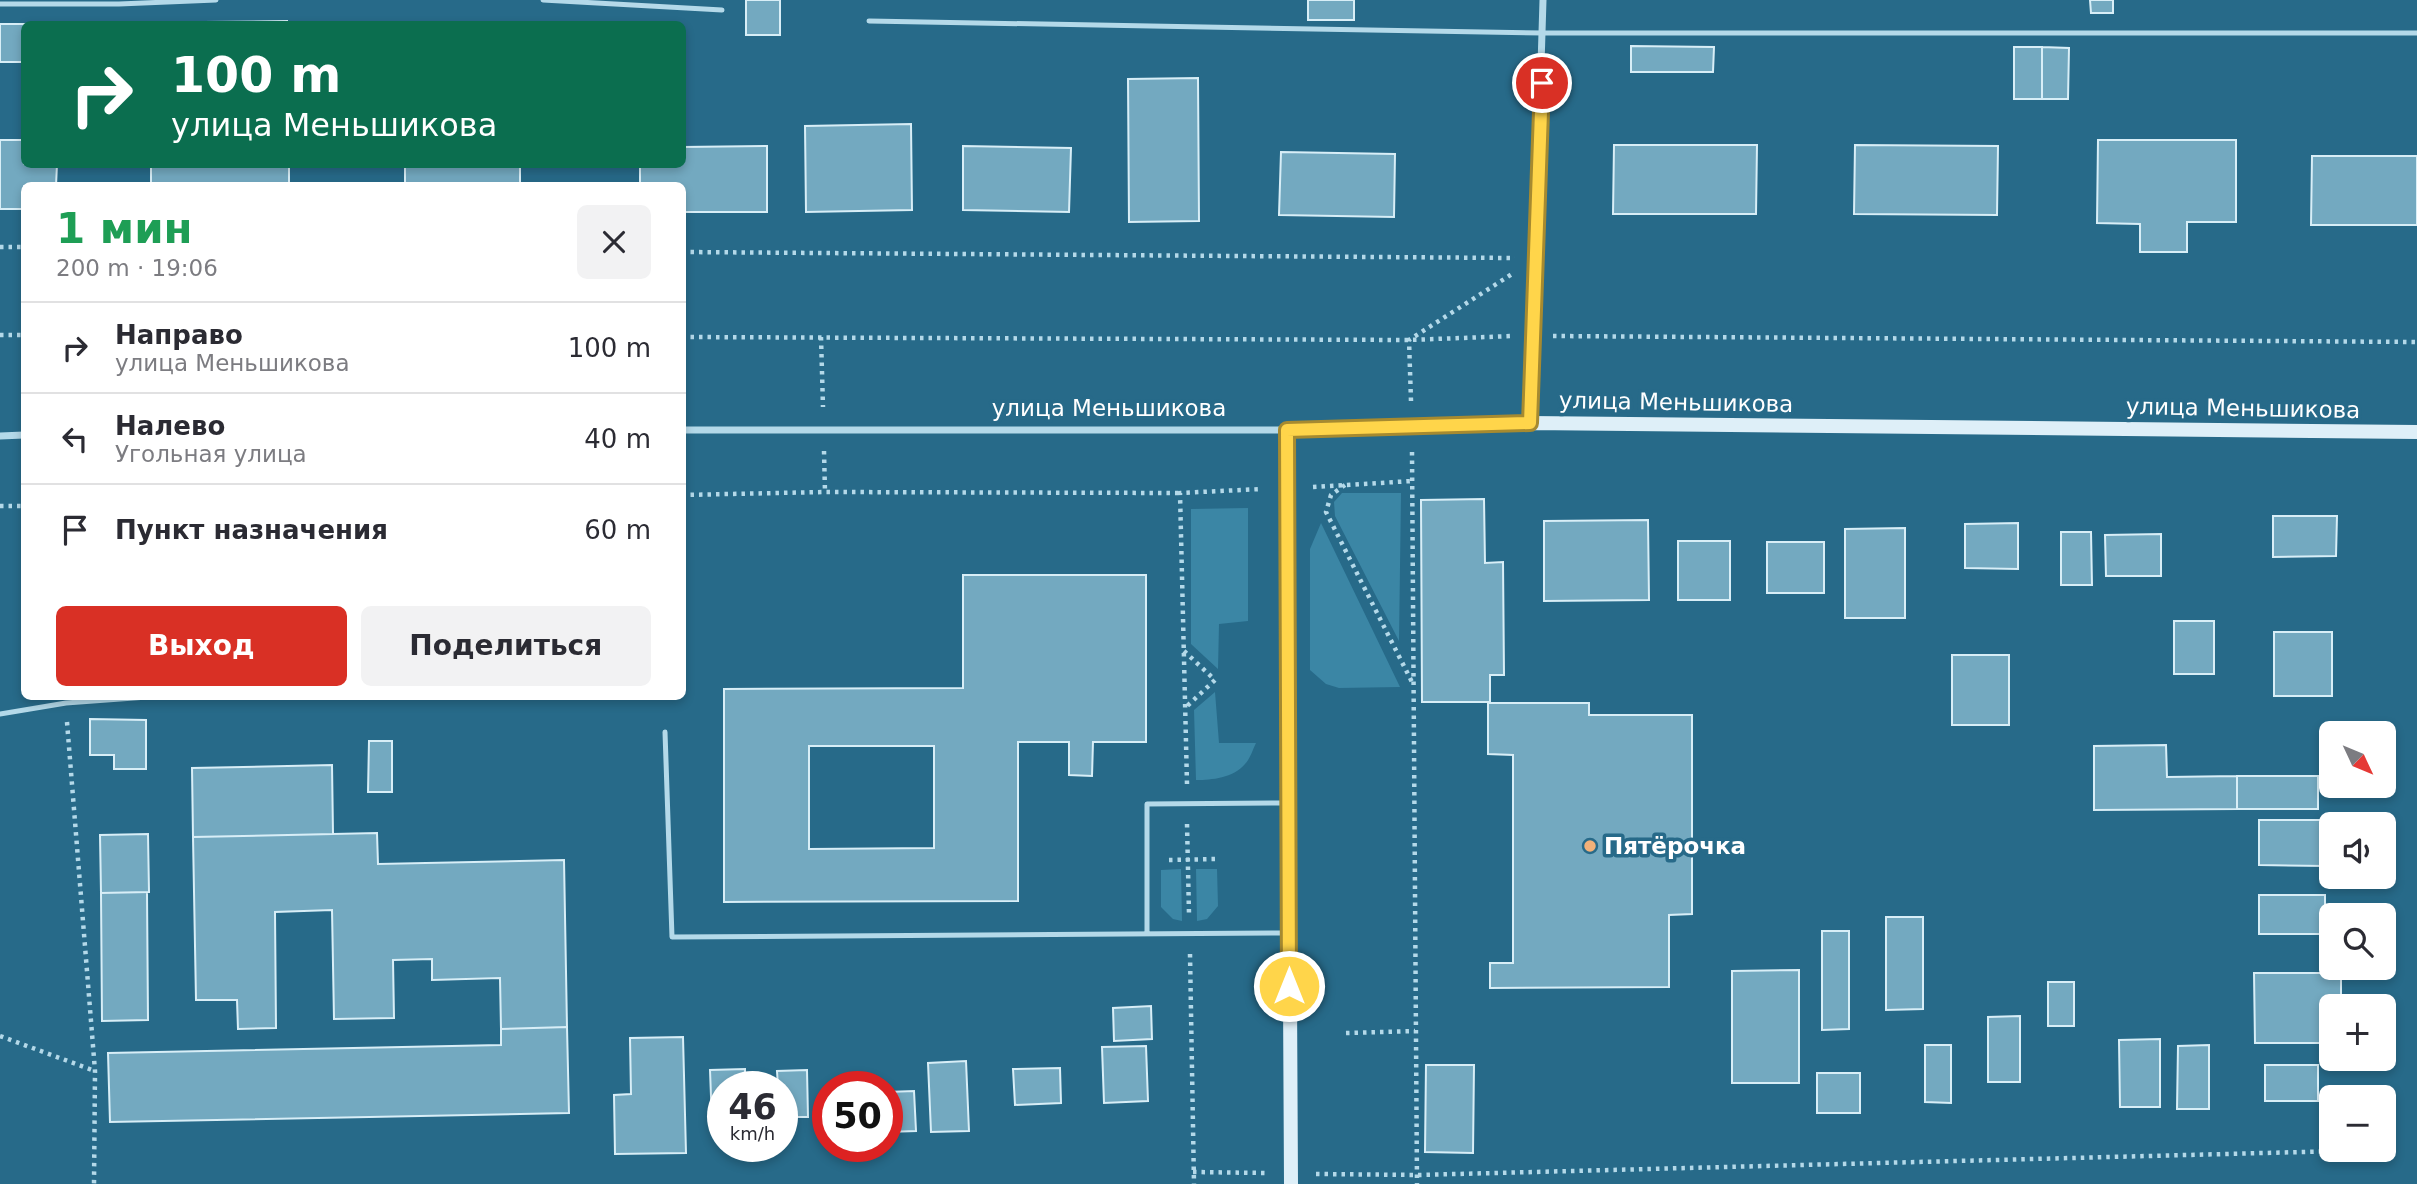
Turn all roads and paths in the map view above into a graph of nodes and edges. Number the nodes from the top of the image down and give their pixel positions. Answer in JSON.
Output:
{"nodes":[{"id":1,"x":216,"y":0,"type":"edge"},
{"id":2,"x":543,"y":0,"type":"edge"},
{"id":3,"x":1543,"y":0,"type":"edge"},
{"id":4,"x":0,"y":4,"type":"edge"},
{"id":5,"x":722,"y":10,"type":"dead end"},
{"id":6,"x":869,"y":20,"type":"dead end"},
{"id":7,"x":1543,"y":33,"type":"junction"},
{"id":8,"x":2417,"y":33,"type":"edge"},
{"id":9,"x":0,"y":247,"type":"edge"},
{"id":10,"x":21,"y":247,"type":"edge"},
{"id":11,"x":0,"y":335,"type":"edge"},
{"id":12,"x":21,"y":335,"type":"edge"},
{"id":13,"x":1530,"y":423,"type":"junction"},
{"id":14,"x":686,"y":430,"type":"edge"},
{"id":15,"x":1287,"y":430,"type":"junction"},
{"id":16,"x":2417,"y":432,"type":"edge"},
{"id":17,"x":21,"y":435,"type":"edge"},
{"id":18,"x":0,"y":436,"type":"edge"},
{"id":19,"x":1412,"y":481,"type":"dead end"},
{"id":20,"x":1345,"y":485,"type":"junction"},
{"id":21,"x":1287,"y":488,"type":"junction"},
{"id":22,"x":1180,"y":493,"type":"junction"},
{"id":23,"x":686,"y":495,"type":"edge"},
{"id":24,"x":0,"y":506,"type":"edge"},
{"id":25,"x":21,"y":506,"type":"edge"},
{"id":26,"x":1184,"y":650,"type":"junction"},
{"id":27,"x":1412,"y":683,"type":"dead end"},
{"id":28,"x":106,"y":700,"type":"edge"},
{"id":29,"x":66,"y":703,"type":"junction"},
{"id":30,"x":1185,"y":708,"type":"junction"},
{"id":31,"x":0,"y":714,"type":"edge"},
{"id":32,"x":665,"y":732,"type":"dead end"},
{"id":33,"x":1288,"y":803,"type":"junction"},
{"id":34,"x":1187,"y":804,"type":"junction"},
{"id":35,"x":1188,"y":859,"type":"junction"},
{"id":36,"x":1216,"y":859,"type":"dead end"},
{"id":37,"x":1147,"y":860,"type":"junction"},
{"id":38,"x":1147,"y":933,"type":"junction"},
{"id":39,"x":1190,"y":933,"type":"junction"},
{"id":40,"x":1289,"y":933,"type":"junction"},
{"id":41,"x":1415,"y":1031,"type":"dead end"},
{"id":42,"x":1346,"y":1033,"type":"dead end"},
{"id":43,"x":0,"y":1036,"type":"edge"},
{"id":44,"x":96,"y":1071,"type":"junction"},
{"id":45,"x":2319,"y":1152,"type":"edge"},
{"id":46,"x":1193,"y":1172,"type":"junction"},
{"id":47,"x":1291,"y":1179,"type":"edge"},
{"id":48,"x":94,"y":1184,"type":"edge"},
{"id":49,"x":1194,"y":1184,"type":"edge"}],
"edges":[{"from":1,"to":4,"type":"lane"},
{"from":2,"to":5,"type":"lane"},
{"from":3,"to":7,"type":"street"},
{"from":6,"to":7,"type":"lane"},
{"from":7,"to":8,"type":"lane"},
{"from":7,"to":13,"type":"street"},
{"from":9,"to":10,"type":"path"},
{"from":11,"to":12,"type":"path"},
{"from":13,"to":15,"type":"main road","name":"улица Меньшикова"},
{"from":13,"to":16,"type":"main road","name":"улица Меньшикова"},
{"from":14,"to":15,"type":"street","name":"улица Меньшикова"},
{"from":15,"to":21,"type":"main road"},
{"from":17,"to":18,"type":"street"},
{"from":19,"to":20,"type":"path"},
{"from":20,"to":21,"type":"path"},
{"from":20,"to":27,"type":"path"},
{"from":21,"to":22,"type":"path"},
{"from":21,"to":33,"type":"main road"},
{"from":22,"to":23,"type":"path"},
{"from":22,"to":26,"type":"path"},
{"from":24,"to":25,"type":"path"},
{"from":26,"to":30,"type":"path"},
{"from":26,"to":30,"type":"path"},
{"from":28,"to":29,"type":"lane"},
{"from":29,"to":31,"type":"lane"},
{"from":29,"to":44,"type":"path"},
{"from":30,"to":34,"type":"path"},
{"from":32,"to":38,"type":"lane"},
{"from":33,"to":34,"type":"lane"},
{"from":33,"to":40,"type":"main road"},
{"from":34,"to":35,"type":"path"},
{"from":34,"to":37,"type":"lane"},
{"from":35,"to":36,"type":"path"},
{"from":35,"to":37,"type":"path"},
{"from":35,"to":39,"type":"path"},
{"from":37,"to":38,"type":"lane"},
{"from":38,"to":39,"type":"lane"},
{"from":39,"to":40,"type":"lane"},
{"from":39,"to":46,"type":"path"},
{"from":40,"to":47,"type":"main road"},
{"from":41,"to":42,"type":"path"},
{"from":43,"to":44,"type":"path"},
{"from":44,"to":48,"type":"path"},
{"from":45,"to":47,"type":"path"},
{"from":46,"to":47,"type":"path"},
{"from":46,"to":49,"type":"path"}]}
